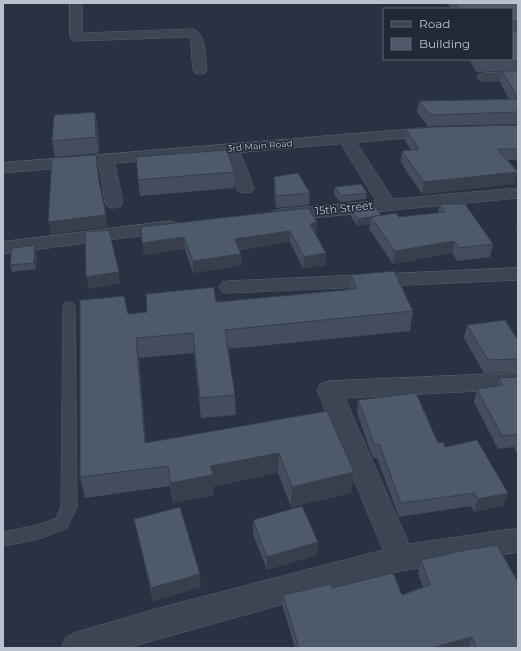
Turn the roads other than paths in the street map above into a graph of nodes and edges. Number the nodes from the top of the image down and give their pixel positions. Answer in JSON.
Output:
{"nodes":[{"id":1,"x":76,"y":3,"type":"edge"},
{"id":2,"x":200,"y":70,"type":"dead end"},
{"id":3,"x":518,"y":76,"type":"edge"},
{"id":4,"x":484,"y":77,"type":"dead end"},
{"id":5,"x":446,"y":132,"type":"edge"},
{"id":6,"x":346,"y":139,"type":"junction"},
{"id":7,"x":231,"y":149,"type":"junction"},
{"id":8,"x":106,"y":159,"type":"junction"},
{"id":9,"x":3,"y":168,"type":"edge"},
{"id":10,"x":245,"y":188,"type":"dead end"},
{"id":11,"x":518,"y":193,"type":"edge"},
{"id":12,"x":114,"y":203,"type":"dead end"},
{"id":13,"x":386,"y":204,"type":"junction"},
{"id":14,"x":266,"y":216,"type":"edge"},
{"id":15,"x":184,"y":225,"type":"edge"},
{"id":16,"x":3,"y":248,"type":"edge"},
{"id":17,"x":518,"y":274,"type":"edge"},
{"id":18,"x":229,"y":287,"type":"dead end"},
{"id":19,"x":69,"y":306,"type":"dead end"},
{"id":20,"x":518,"y":381,"type":"edge"},
{"id":21,"x":3,"y":538,"type":"edge"},
{"id":22,"x":517,"y":542,"type":"edge"},
{"id":23,"x":401,"y":558,"type":"junction"},
{"id":24,"x":78,"y":648,"type":"edge"}],
"edges":[{"from":1,"to":2,"type":"street"},
{"from":3,"to":4,"type":"street"},
{"from":5,"to":6,"type":"street","name":"3rd Main Road"},
{"from":6,"to":7,"type":"street","name":"3rd Main Road"},
{"from":6,"to":13,"type":"street"},
{"from":7,"to":8,"type":"street","name":"3rd Main Road"},
{"from":7,"to":10,"type":"street"},
{"from":8,"to":9,"type":"street","name":"3rd Main Road"},
{"from":8,"to":12,"type":"street"},
{"from":11,"to":13,"type":"street","name":"15th Street"},
{"from":13,"to":14,"type":"street","name":"15th Street"},
{"from":15,"to":16,"type":"street"},
{"from":17,"to":18,"type":"street"},
{"from":19,"to":21,"type":"lane"},
{"from":20,"to":23,"type":"street"},
{"from":22,"to":23,"type":"street"},
{"from":23,"to":24,"type":"street"}]}
